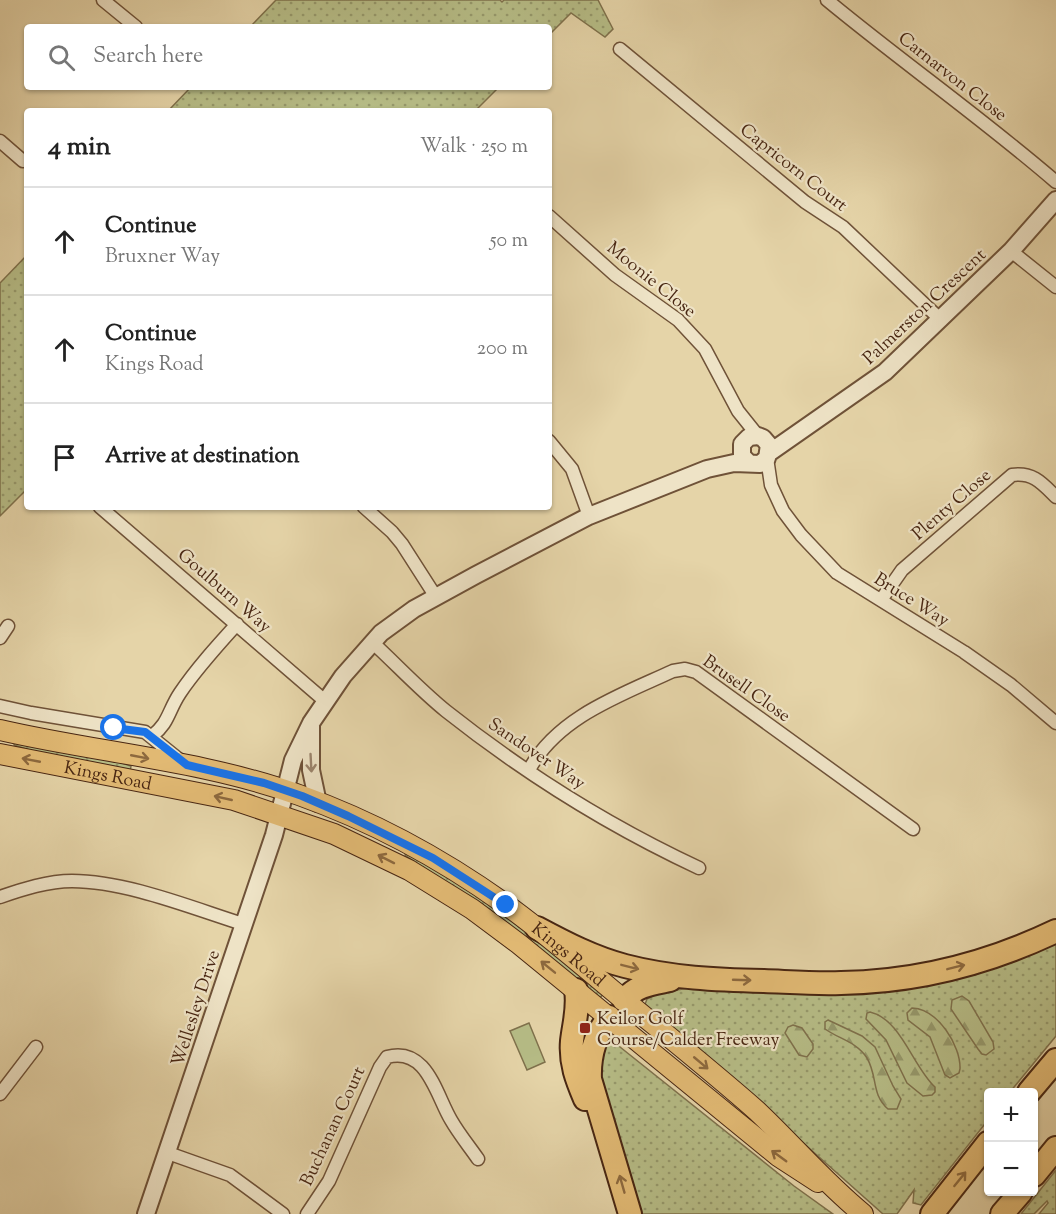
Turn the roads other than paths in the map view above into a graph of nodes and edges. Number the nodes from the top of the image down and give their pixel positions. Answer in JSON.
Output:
{"nodes":[{"id":1,"x":103,"y":0,"type":"edge"},
{"id":2,"x":827,"y":0,"type":"edge"},
{"id":3,"x":132,"y":24,"type":"edge"},
{"id":4,"x":620,"y":49,"type":"dead end"},
{"id":5,"x":0,"y":141,"type":"edge"},
{"id":6,"x":23,"y":161,"type":"dead end"},
{"id":7,"x":1056,"y":182,"type":"edge"},
{"id":8,"x":1056,"y":200,"type":"edge"},
{"id":9,"x":552,"y":219,"type":"edge"},
{"id":10,"x":1011,"y":251,"type":"junction"},
{"id":11,"x":1056,"y":287,"type":"edge"},
{"id":12,"x":941,"y":320,"type":"junction"},
{"id":13,"x":738,"y":411,"type":"junction"},
{"id":14,"x":552,"y":444,"type":"edge"},
{"id":15,"x":764,"y":446,"type":"junction"},
{"id":16,"x":745,"y":454,"type":"junction"},
{"id":17,"x":771,"y":485,"type":"junction"},
{"id":18,"x":1056,"y":497,"type":"edge"},
{"id":19,"x":104,"y":510,"type":"edge"},
{"id":20,"x":367,"y":510,"type":"edge"},
{"id":21,"x":589,"y":516,"type":"junction"},
{"id":22,"x":436,"y":597,"type":"junction"},
{"id":23,"x":881,"y":600,"type":"junction"},
{"id":24,"x":237,"y":624,"type":"junction"},
{"id":25,"x":8,"y":626,"type":"dead end"},
{"id":26,"x":0,"y":638,"type":"edge"},
{"id":27,"x":372,"y":642,"type":"junction"},
{"id":28,"x":325,"y":701,"type":"junction"},
{"id":29,"x":0,"y":706,"type":"edge"},
{"id":30,"x":311,"y":723,"type":"junction"},
{"id":31,"x":1056,"y":723,"type":"edge"},
{"id":32,"x":0,"y":730,"type":"edge"},
{"id":33,"x":152,"y":736,"type":"junction"},
{"id":34,"x":0,"y":754,"type":"edge"},
{"id":35,"x":187,"y":765,"type":"junction"},
{"id":36,"x":529,"y":770,"type":"junction"},
{"id":37,"x":284,"y":790,"type":"junction"},
{"id":38,"x":318,"y":803,"type":"junction"},
{"id":39,"x":279,"y":814,"type":"junction"},
{"id":40,"x":913,"y":829,"type":"dead end"},
{"id":41,"x":699,"y":868,"type":"dead end"},
{"id":42,"x":0,"y":897,"type":"edge"},
{"id":43,"x":243,"y":924,"type":"junction"},
{"id":44,"x":537,"y":928,"type":"junction"},
{"id":45,"x":1056,"y":931,"type":"edge"},
{"id":46,"x":683,"y":978,"type":"junction"},
{"id":47,"x":576,"y":990,"type":"junction"},
{"id":48,"x":624,"y":1000,"type":"junction"},
{"id":49,"x":609,"y":1017,"type":"junction"},
{"id":50,"x":36,"y":1047,"type":"dead end"},
{"id":51,"x":1056,"y":1059,"type":"edge"},
{"id":52,"x":1032,"y":1088,"type":"edge"},
{"id":53,"x":0,"y":1094,"type":"edge"},
{"id":54,"x":984,"y":1148,"type":"edge"},
{"id":55,"x":1056,"y":1148,"type":"edge"},
{"id":56,"x":168,"y":1153,"type":"junction"},
{"id":57,"x":613,"y":1154,"type":"junction"},
{"id":58,"x":478,"y":1159,"type":"dead end"},
{"id":59,"x":1038,"y":1170,"type":"edge"},
{"id":60,"x":1017,"y":1196,"type":"edge"},
{"id":61,"x":845,"y":1199,"type":"junction"},
{"id":62,"x":147,"y":1214,"type":"edge"},
{"id":63,"x":283,"y":1214,"type":"edge"},
{"id":64,"x":307,"y":1214,"type":"edge"},
{"id":65,"x":630,"y":1214,"type":"edge"},
{"id":66,"x":863,"y":1214,"type":"edge"},
{"id":67,"x":932,"y":1214,"type":"edge"},
{"id":68,"x":1002,"y":1214,"type":"edge"}],
"edges":[{"from":1,"to":3,"type":"street"},
{"from":2,"to":7,"type":"street","name":"Carnarvon Close"},
{"from":4,"to":12,"type":"street","name":"Capricorn Court"},
{"from":5,"to":6,"type":"street"},
{"from":8,"to":10,"type":"street","name":"Palmerston Crescent"},
{"from":9,"to":13,"type":"street","name":"Moonie Close"},
{"from":10,"to":11,"type":"street"},
{"from":10,"to":12,"type":"street","name":"Palmerston Crescent"},
{"from":12,"to":15,"type":"street","name":"Palmerston Crescent"},
{"from":13,"to":15,"type":"street","name":"Moonie Close"},
{"from":13,"to":16,"type":"street","name":"Moonie Close"},
{"from":14,"to":21,"type":"street"},
{"from":15,"to":16,"type":"street"},
{"from":15,"to":16,"type":"street"},
{"from":15,"to":17,"type":"street","name":"Bruce Way"},
{"from":16,"to":17,"type":"street","name":"Bruce Way"},
{"from":16,"to":21,"type":"street"},
{"from":17,"to":23,"type":"street","name":"Bruce Way"},
{"from":18,"to":23,"type":"street","name":"Plenty Close"},
{"from":19,"to":24,"type":"street","name":"Goulburn Way"},
{"from":20,"to":22,"type":"street"},
{"from":21,"to":22,"type":"street"},
{"from":22,"to":27,"type":"street"},
{"from":23,"to":31,"type":"street","name":"Bruce Way"},
{"from":24,"to":28,"type":"street","name":"Goulburn Way"},
{"from":24,"to":33,"type":"street"},
{"from":25,"to":26,"type":"street"},
{"from":27,"to":28,"type":"street"},
{"from":27,"to":36,"type":"street","name":"Sandover Way"},
{"from":28,"to":30,"type":"street"},
{"from":29,"to":33,"type":"street"},
{"from":30,"to":37,"type":"street"},
{"from":30,"to":38,"type":"street","one_way":true},
{"from":32,"to":35,"type":"main road","name":"Kings Road","one_way":true},
{"from":33,"to":35,"type":"street"},
{"from":39,"to":34,"type":"main road","name":"Kings Road","one_way":true},
{"from":35,"to":37,"type":"main road","name":"Kings Road"},
{"from":36,"to":40,"type":"street","name":"Brusell Close"},
{"from":36,"to":41,"type":"street","name":"Sandover Way"},
{"from":37,"to":38,"type":"main road","name":"Kings Road"},
{"from":37,"to":39,"type":"street","name":"Wellesley Drive"},
{"from":38,"to":44,"type":"main road","name":"Kings Road"},
{"from":39,"to":43,"type":"street","name":"Wellesley Drive"},
{"from":47,"to":39,"type":"main road","name":"Kings Road","one_way":true},
{"from":42,"to":43,"type":"street"},
{"from":43,"to":56,"type":"street","name":"Wellesley Drive"},
{"from":44,"to":46,"type":"highway","one_way":true},
{"from":44,"to":48,"type":"main road","name":"Kings Road"},
{"from":46,"to":45,"type":"highway","one_way":true},
{"from":46,"to":48,"type":"highway"},
{"from":47,"to":49,"type":"main road","name":"Kings Road"},
{"from":47,"to":57,"type":"highway"},
{"from":48,"to":49,"type":"main road"},
{"from":48,"to":61,"type":"main road","name":"Kings Road","one_way":true},
{"from":49,"to":57,"type":"highway"},
{"from":61,"to":49,"type":"main road","name":"Kings Road","one_way":true},
{"from":50,"to":53,"type":"street"},
{"from":51,"to":52,"type":"highway"},
{"from":67,"to":54,"type":"highway","one_way":true},
{"from":55,"to":59,"type":"highway"},
{"from":56,"to":62,"type":"street","name":"Wellesley Drive"},
{"from":56,"to":63,"type":"street"},
{"from":65,"to":57,"type":"highway","one_way":true},
{"from":58,"to":64,"type":"street","name":"Buchanan Court"},
{"from":60,"to":68,"type":"highway"},
{"from":61,"to":66,"type":"main road","name":"Kings Road"}]}
